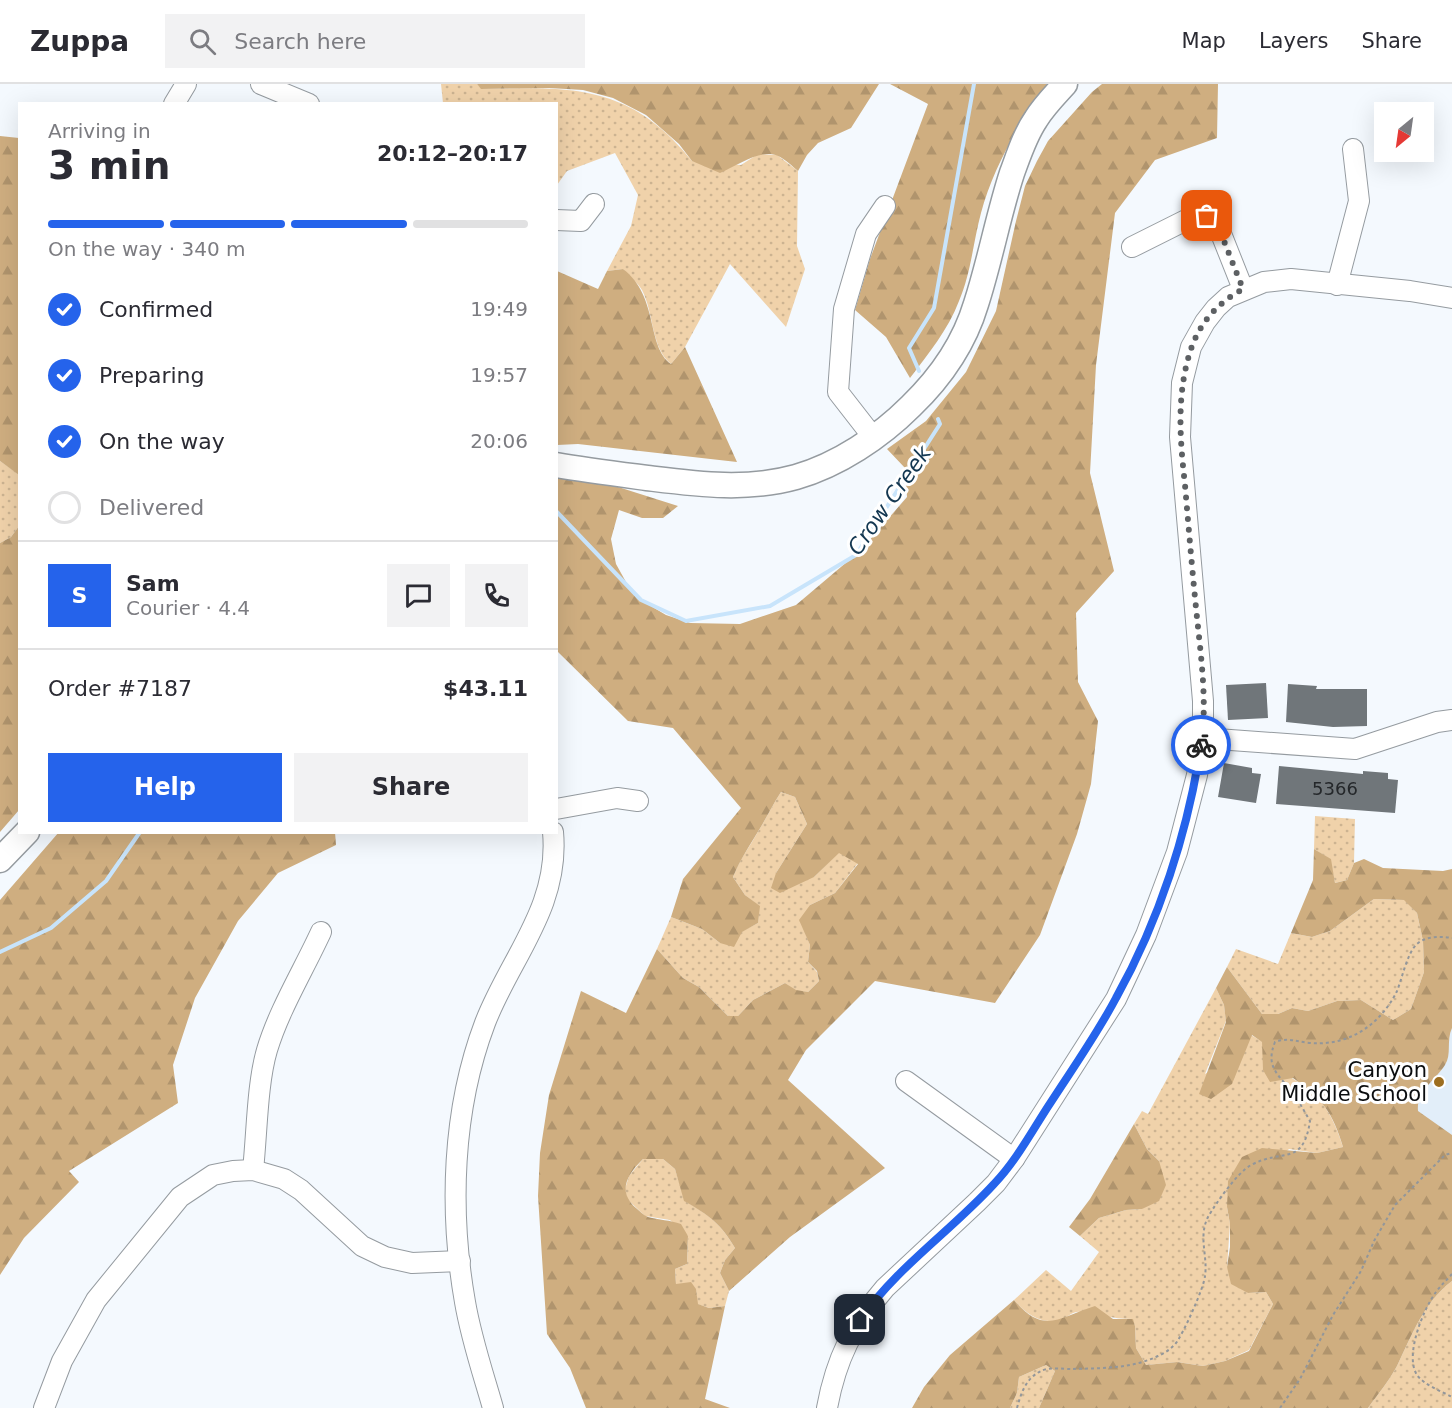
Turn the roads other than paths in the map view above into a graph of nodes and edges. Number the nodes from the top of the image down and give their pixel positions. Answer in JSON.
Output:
{"nodes":[{"id":1,"x":186,"y":84,"type":"edge"},
{"id":2,"x":261,"y":84,"type":"edge"},
{"id":3,"x":1065,"y":84,"type":"edge"},
{"id":4,"x":175,"y":102,"type":"edge"},
{"id":5,"x":304,"y":102,"type":"edge"},
{"id":6,"x":1353,"y":148,"type":"dead end"},
{"id":7,"x":594,"y":204,"type":"dead end"},
{"id":8,"x":885,"y":206,"type":"dead end"},
{"id":9,"x":558,"y":220,"type":"edge"},
{"id":10,"x":1132,"y":247,"type":"dead end"},
{"id":11,"x":1337,"y":285,"type":"junction"},
{"id":12,"x":1243,"y":289,"type":"junction"},
{"id":13,"x":1452,"y":298,"type":"edge"},
{"id":14,"x":873,"y":437,"type":"junction"},
{"id":15,"x":558,"y":465,"type":"edge"},
{"id":16,"x":1452,"y":720,"type":"edge"},
{"id":17,"x":1203,"y":738,"type":"junction"},
{"id":18,"x":638,"y":801,"type":"dead end"},
{"id":19,"x":558,"y":809,"type":"edge"},
{"id":20,"x":25,"y":834,"type":"edge"},
{"id":21,"x":553,"y":834,"type":"edge"},
{"id":22,"x":0,"y":860,"type":"edge"},
{"id":23,"x":321,"y":932,"type":"dead end"},
{"id":24,"x":906,"y":1081,"type":"dead end"},
{"id":25,"x":1014,"y":1159,"type":"junction"},
{"id":26,"x":253,"y":1170,"type":"junction"},
{"id":27,"x":460,"y":1261,"type":"junction"},
{"id":28,"x":44,"y":1408,"type":"edge"},
{"id":29,"x":493,"y":1408,"type":"edge"},
{"id":30,"x":827,"y":1408,"type":"edge"}],
"edges":[{"from":1,"to":4,"type":"street"},
{"from":2,"to":5,"type":"street"},
{"from":3,"to":14,"type":"main road"},
{"from":6,"to":11,"type":"street"},
{"from":7,"to":9,"type":"street"},
{"from":8,"to":14,"type":"street"},
{"from":10,"to":12,"type":"street"},
{"from":11,"to":12,"type":"street"},
{"from":11,"to":13,"type":"street"},
{"from":12,"to":17,"type":"street"},
{"from":14,"to":15,"type":"main road"},
{"from":16,"to":17,"type":"street"},
{"from":17,"to":25,"type":"street"},
{"from":18,"to":19,"type":"street"},
{"from":20,"to":22,"type":"main road"},
{"from":21,"to":27,"type":"street"},
{"from":23,"to":26,"type":"street"},
{"from":24,"to":25,"type":"street"},
{"from":25,"to":30,"type":"street"},
{"from":26,"to":27,"type":"street"},
{"from":26,"to":28,"type":"street"},
{"from":27,"to":29,"type":"street"}]}
